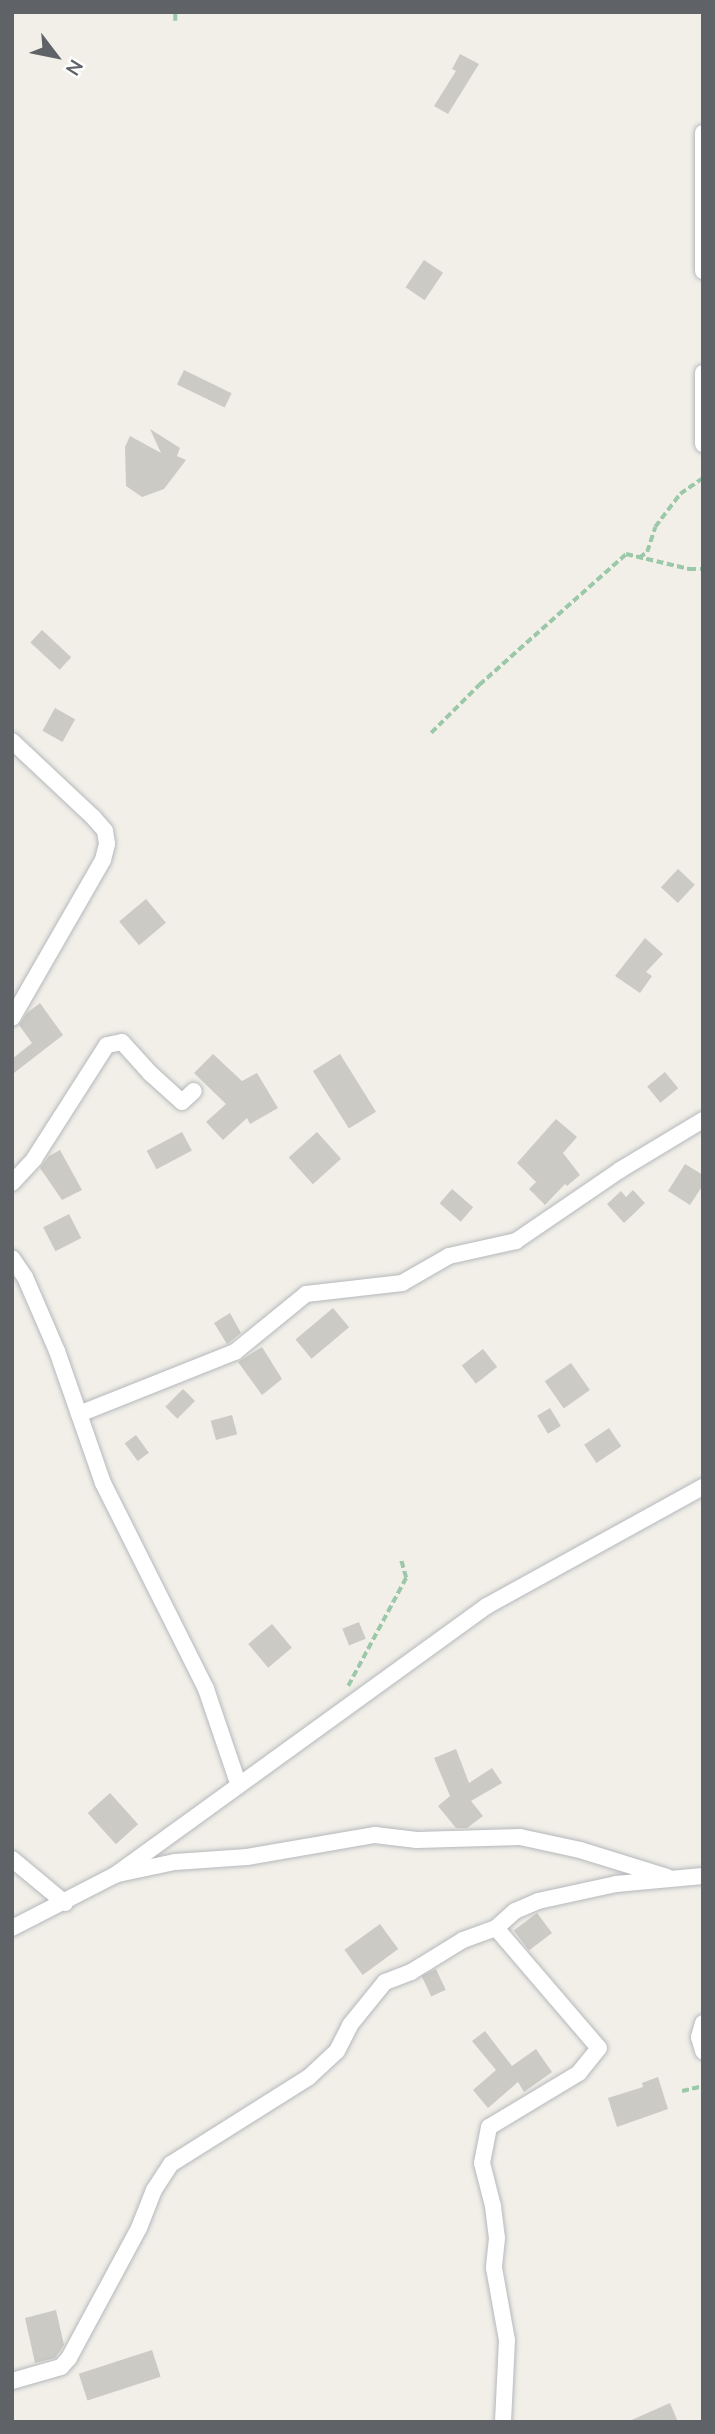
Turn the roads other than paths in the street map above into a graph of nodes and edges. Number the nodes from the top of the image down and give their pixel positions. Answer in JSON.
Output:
{"nodes":[{"id":1,"x":703,"y":133,"type":"edge"},
{"id":2,"x":703,"y":271,"type":"edge"},
{"id":3,"x":703,"y":373,"type":"edge"},
{"id":4,"x":703,"y":444,"type":"edge"},
{"id":5,"x":12,"y":741,"type":"edge"},
{"id":6,"x":12,"y":1018,"type":"edge"},
{"id":7,"x":194,"y":1091,"type":"dead end"},
{"id":8,"x":703,"y":1120,"type":"edge"},
{"id":9,"x":12,"y":1183,"type":"edge"},
{"id":10,"x":12,"y":1258,"type":"edge"},
{"id":11,"x":79,"y":1414,"type":"junction"},
{"id":12,"x":703,"y":1487,"type":"edge"},
{"id":13,"x":238,"y":1783,"type":"junction"},
{"id":14,"x":12,"y":1859,"type":"edge"},
{"id":15,"x":115,"y":1875,"type":"junction"},
{"id":16,"x":703,"y":1876,"type":"edge"},
{"id":17,"x":675,"y":1880,"type":"junction"},
{"id":18,"x":65,"y":1903,"type":"junction"},
{"id":19,"x":12,"y":1928,"type":"edge"},
{"id":20,"x":496,"y":1928,"type":"junction"},
{"id":21,"x":703,"y":2023,"type":"edge"},
{"id":22,"x":703,"y":2051,"type":"edge"},
{"id":23,"x":12,"y":2381,"type":"edge"},
{"id":24,"x":503,"y":2422,"type":"edge"}],
"edges":[{"from":1,"to":2,"type":"street"},
{"from":3,"to":4,"type":"street"},
{"from":5,"to":6,"type":"street"},
{"from":7,"to":9,"type":"street"},
{"from":8,"to":11,"type":"street"},
{"from":10,"to":11,"type":"street"},
{"from":11,"to":13,"type":"street"},
{"from":12,"to":13,"type":"street"},
{"from":13,"to":15,"type":"street"},
{"from":14,"to":18,"type":"street"},
{"from":15,"to":17,"type":"street"},
{"from":15,"to":18,"type":"street"},
{"from":16,"to":17,"type":"street"},
{"from":17,"to":20,"type":"street"},
{"from":18,"to":19,"type":"street"},
{"from":20,"to":23,"type":"street"},
{"from":20,"to":24,"type":"street"},
{"from":21,"to":22,"type":"street"}]}
